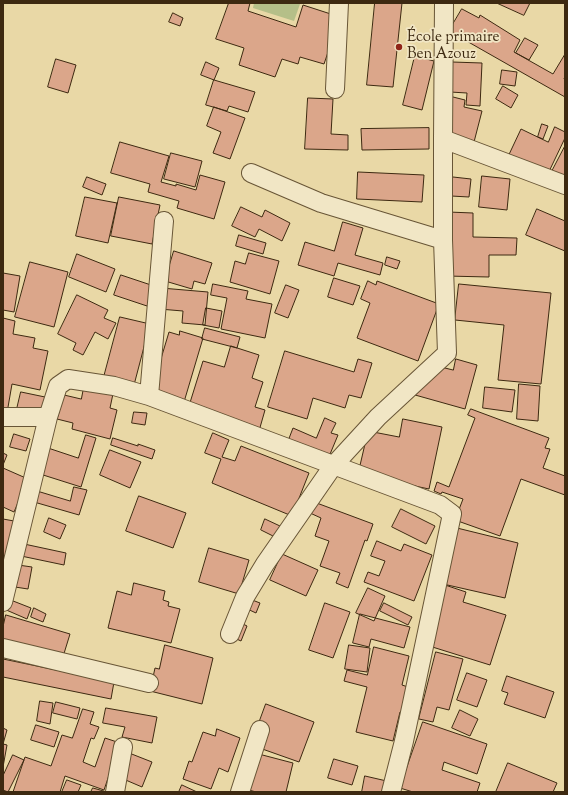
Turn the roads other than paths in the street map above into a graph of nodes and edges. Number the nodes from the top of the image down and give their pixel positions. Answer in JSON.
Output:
{"nodes":[{"id":1,"x":339,"y":3,"type":"edge"},
{"id":2,"x":444,"y":3,"type":"edge"},
{"id":3,"x":335,"y":89,"type":"dead end"},
{"id":4,"x":443,"y":139,"type":"junction"},
{"id":5,"x":251,"y":173,"type":"dead end"},
{"id":6,"x":565,"y":185,"type":"edge"},
{"id":7,"x":164,"y":221,"type":"dead end"},
{"id":8,"x":443,"y":240,"type":"junction"},
{"id":9,"x":149,"y":396,"type":"junction"},
{"id":10,"x":3,"y":417,"type":"edge"},
{"id":11,"x":48,"y":417,"type":"junction"},
{"id":12,"x":333,"y":466,"type":"junction"},
{"id":13,"x":3,"y":602,"type":"edge"},
{"id":14,"x":230,"y":634,"type":"dead end"},
{"id":15,"x":3,"y":648,"type":"edge"},
{"id":16,"x":149,"y":683,"type":"dead end"},
{"id":17,"x":260,"y":730,"type":"dead end"},
{"id":18,"x":123,"y":747,"type":"dead end"},
{"id":19,"x":115,"y":792,"type":"edge"},
{"id":20,"x":240,"y":792,"type":"edge"},
{"id":21,"x":391,"y":792,"type":"edge"}],
"edges":[{"from":1,"to":3,"type":"street"},
{"from":2,"to":4,"type":"street"},
{"from":4,"to":6,"type":"street"},
{"from":4,"to":8,"type":"street"},
{"from":5,"to":8,"type":"street"},
{"from":7,"to":9,"type":"street"},
{"from":8,"to":12,"type":"street"},
{"from":9,"to":11,"type":"street"},
{"from":9,"to":12,"type":"street"},
{"from":10,"to":11,"type":"street"},
{"from":11,"to":13,"type":"street"},
{"from":12,"to":14,"type":"street"},
{"from":12,"to":21,"type":"street"},
{"from":15,"to":16,"type":"street"},
{"from":17,"to":20,"type":"street"},
{"from":18,"to":19,"type":"street"}]}
